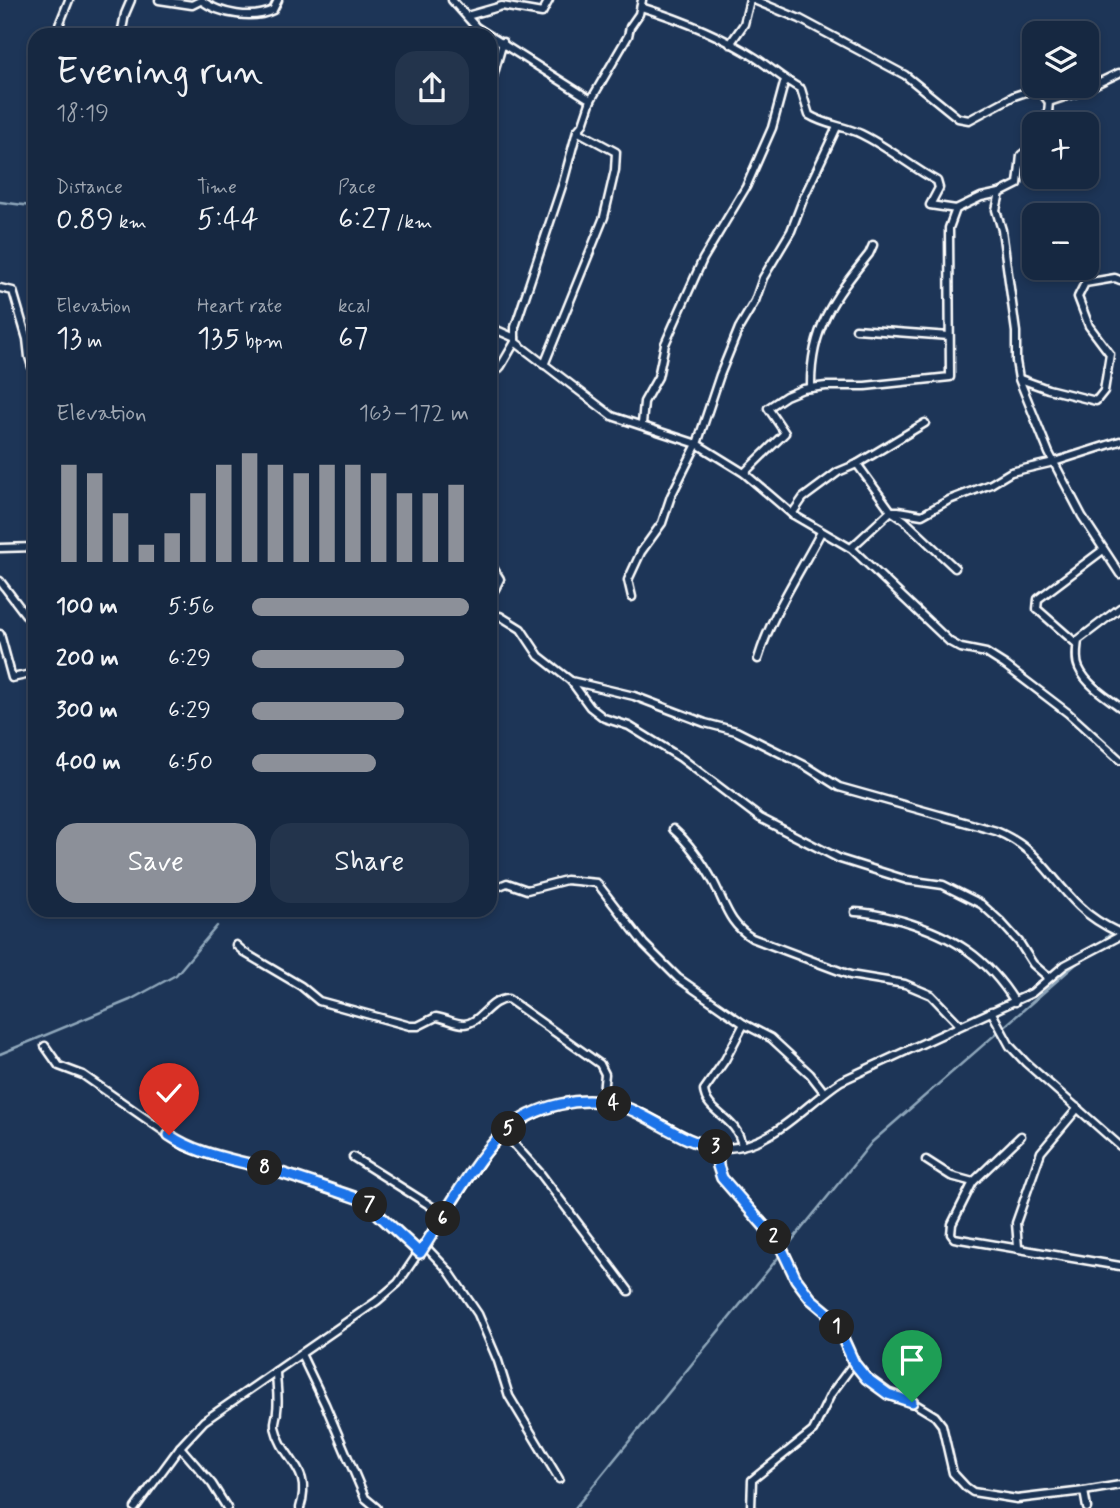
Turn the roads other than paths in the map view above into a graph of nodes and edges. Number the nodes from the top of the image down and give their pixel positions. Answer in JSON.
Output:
{"nodes":[{"id":1,"x":69,"y":0,"type":"edge"},
{"id":2,"x":131,"y":0,"type":"edge"},
{"id":3,"x":159,"y":0,"type":"edge"},
{"id":4,"x":202,"y":0,"type":"edge"},
{"id":5,"x":278,"y":0,"type":"edge"},
{"id":6,"x":452,"y":0,"type":"edge"},
{"id":7,"x":549,"y":0,"type":"edge"},
{"id":8,"x":752,"y":0,"type":"edge"},
{"id":9,"x":642,"y":3,"type":"edge"},
{"id":10,"x":467,"y":16,"type":"junction"},
{"id":11,"x":58,"y":28,"type":"edge"},
{"id":12,"x":122,"y":28,"type":"edge"},
{"id":13,"x":478,"y":28,"type":"edge"},
{"id":14,"x":497,"y":39,"type":"edge"},
{"id":15,"x":503,"y":42,"type":"junction"},
{"id":16,"x":730,"y":44,"type":"junction"},
{"id":17,"x":497,"y":63,"type":"edge"},
{"id":18,"x":1120,"y":74,"type":"edge"},
{"id":19,"x":785,"y":80,"type":"junction"},
{"id":20,"x":591,"y":100,"type":"junction"},
{"id":21,"x":1049,"y":102,"type":"junction"},
{"id":22,"x":1048,"y":112,"type":"edge"},
{"id":23,"x":837,"y":127,"type":"junction"},
{"id":24,"x":577,"y":131,"type":"junction"},
{"id":25,"x":1022,"y":154,"type":"edge"},
{"id":26,"x":1000,"y":193,"type":"junction"},
{"id":27,"x":956,"y":209,"type":"junction"},
{"id":28,"x":873,"y":245,"type":"dead end"},
{"id":29,"x":1120,"y":280,"type":"edge"},
{"id":30,"x":0,"y":288,"type":"edge"},
{"id":31,"x":856,"y":329,"type":"dead end"},
{"id":32,"x":497,"y":331,"type":"edge"},
{"id":33,"x":950,"y":336,"type":"junction"},
{"id":34,"x":515,"y":340,"type":"junction"},
{"id":35,"x":28,"y":350,"type":"edge"},
{"id":36,"x":544,"y":365,"type":"junction"},
{"id":37,"x":497,"y":370,"type":"edge"},
{"id":38,"x":1019,"y":379,"type":"junction"},
{"id":39,"x":811,"y":388,"type":"junction"},
{"id":40,"x":925,"y":423,"type":"dead end"},
{"id":41,"x":642,"y":424,"type":"junction"},
{"id":42,"x":1120,"y":441,"type":"edge"},
{"id":43,"x":697,"y":444,"type":"junction"},
{"id":44,"x":1054,"y":462,"type":"junction"},
{"id":45,"x":857,"y":464,"type":"junction"},
{"id":46,"x":744,"y":473,"type":"junction"},
{"id":47,"x":891,"y":512,"type":"junction"},
{"id":48,"x":792,"y":514,"type":"junction"},
{"id":49,"x":821,"y":532,"type":"junction"},
{"id":50,"x":28,"y":547,"type":"edge"},
{"id":51,"x":0,"y":548,"type":"edge"},
{"id":52,"x":851,"y":548,"type":"junction"},
{"id":53,"x":1103,"y":550,"type":"junction"},
{"id":54,"x":955,"y":568,"type":"dead end"},
{"id":55,"x":1120,"y":574,"type":"edge"},
{"id":56,"x":0,"y":581,"type":"edge"},
{"id":57,"x":632,"y":597,"type":"dead end"},
{"id":58,"x":1120,"y":608,"type":"edge"},
{"id":59,"x":497,"y":616,"type":"edge"},
{"id":60,"x":28,"y":618,"type":"edge"},
{"id":61,"x":0,"y":634,"type":"edge"},
{"id":62,"x":1077,"y":644,"type":"junction"},
{"id":63,"x":758,"y":659,"type":"dead end"},
{"id":64,"x":28,"y":675,"type":"edge"},
{"id":65,"x":570,"y":681,"type":"junction"},
{"id":66,"x":1120,"y":707,"type":"edge"},
{"id":67,"x":1120,"y":760,"type":"edge"},
{"id":68,"x":673,"y":829,"type":"dead end"},
{"id":69,"x":497,"y":887,"type":"edge"},
{"id":70,"x":855,"y":912,"type":"dead end"},
{"id":71,"x":1120,"y":934,"type":"edge"},
{"id":72,"x":236,"y":944,"type":"dead end"},
{"id":73,"x":1049,"y":978,"type":"junction"},
{"id":74,"x":1015,"y":1002,"type":"junction"},
{"id":75,"x":991,"y":1011,"type":"junction"},
{"id":76,"x":744,"y":1024,"type":"junction"},
{"id":77,"x":960,"y":1025,"type":"junction"},
{"id":78,"x":45,"y":1046,"type":"dead end"},
{"id":79,"x":824,"y":1092,"type":"junction"},
{"id":80,"x":602,"y":1101,"type":"junction"},
{"id":81,"x":1078,"y":1108,"type":"junction"},
{"id":82,"x":503,"y":1133,"type":"junction"},
{"id":83,"x":1021,"y":1136,"type":"dead end"},
{"id":84,"x":742,"y":1146,"type":"junction"},
{"id":85,"x":1120,"y":1146,"type":"edge"},
{"id":86,"x":717,"y":1147,"type":"junction"},
{"id":87,"x":353,"y":1157,"type":"dead end"},
{"id":88,"x":926,"y":1160,"type":"dead end"},
{"id":89,"x":973,"y":1182,"type":"junction"},
{"id":90,"x":445,"y":1215,"type":"junction"},
{"id":91,"x":425,"y":1246,"type":"junction"},
{"id":92,"x":1017,"y":1247,"type":"junction"},
{"id":93,"x":420,"y":1253,"type":"junction"},
{"id":94,"x":1120,"y":1266,"type":"edge"},
{"id":95,"x":629,"y":1291,"type":"dead end"},
{"id":96,"x":301,"y":1354,"type":"junction"},
{"id":97,"x":854,"y":1363,"type":"junction"},
{"id":98,"x":276,"y":1371,"type":"junction"},
{"id":99,"x":180,"y":1447,"type":"junction"},
{"id":100,"x":559,"y":1479,"type":"dead end"},
{"id":101,"x":1120,"y":1485,"type":"edge"},
{"id":102,"x":1084,"y":1491,"type":"junction"},
{"id":103,"x":1017,"y":1499,"type":"junction"},
{"id":104,"x":135,"y":1508,"type":"edge"},
{"id":105,"x":227,"y":1508,"type":"edge"},
{"id":106,"x":300,"y":1508,"type":"edge"},
{"id":107,"x":377,"y":1508,"type":"edge"},
{"id":108,"x":751,"y":1508,"type":"edge"},
{"id":109,"x":1016,"y":1508,"type":"edge"},
{"id":110,"x":1087,"y":1508,"type":"edge"}],
"edges":[{"from":1,"to":11,"type":"street"},
{"from":2,"to":12,"type":"street"},
{"from":3,"to":4,"type":"street"},
{"from":4,"to":5,"type":"street"},
{"from":6,"to":10,"type":"street"},
{"from":7,"to":10,"type":"street"},
{"from":8,"to":16,"type":"street"},
{"from":8,"to":21,"type":"street"},
{"from":9,"to":16,"type":"street"},
{"from":9,"to":20,"type":"street"},
{"from":10,"to":13,"type":"street"},
{"from":14,"to":15,"type":"street"},
{"from":15,"to":17,"type":"street"},
{"from":15,"to":20,"type":"street"},
{"from":16,"to":19,"type":"street"},
{"from":18,"to":21,"type":"street"},
{"from":19,"to":23,"type":"street"},
{"from":19,"to":41,"type":"street"},
{"from":20,"to":24,"type":"street"},
{"from":21,"to":22,"type":"street"},
{"from":23,"to":27,"type":"street"},
{"from":23,"to":43,"type":"street"},
{"from":24,"to":34,"type":"street"},
{"from":24,"to":36,"type":"street"},
{"from":25,"to":26,"type":"street"},
{"from":26,"to":27,"type":"street"},
{"from":26,"to":38,"type":"street"},
{"from":27,"to":33,"type":"street"},
{"from":28,"to":39,"type":"street"},
{"from":29,"to":38,"type":"street"},
{"from":30,"to":35,"type":"street"},
{"from":31,"to":33,"type":"street"},
{"from":32,"to":34,"type":"street"},
{"from":33,"to":39,"type":"street"},
{"from":34,"to":36,"type":"street"},
{"from":34,"to":37,"type":"street"},
{"from":36,"to":41,"type":"street"},
{"from":38,"to":44,"type":"street"},
{"from":39,"to":46,"type":"street"},
{"from":40,"to":45,"type":"street"},
{"from":41,"to":43,"type":"street"},
{"from":42,"to":44,"type":"street"},
{"from":43,"to":46,"type":"street"},
{"from":43,"to":57,"type":"street"},
{"from":44,"to":47,"type":"street"},
{"from":44,"to":53,"type":"street"},
{"from":45,"to":47,"type":"street"},
{"from":45,"to":48,"type":"street"},
{"from":46,"to":48,"type":"street"},
{"from":47,"to":52,"type":"street"},
{"from":47,"to":54,"type":"street"},
{"from":48,"to":49,"type":"street"},
{"from":49,"to":52,"type":"street"},
{"from":49,"to":63,"type":"street"},
{"from":50,"to":51,"type":"street"},
{"from":52,"to":67,"type":"street"},
{"from":53,"to":55,"type":"street"},
{"from":53,"to":62,"type":"street"},
{"from":56,"to":60,"type":"street"},
{"from":58,"to":62,"type":"street"},
{"from":59,"to":65,"type":"street"},
{"from":61,"to":64,"type":"street"},
{"from":62,"to":66,"type":"street"},
{"from":65,"to":71,"type":"street"},
{"from":65,"to":73,"type":"street"},
{"from":68,"to":77,"type":"street"},
{"from":69,"to":76,"type":"street"},
{"from":70,"to":74,"type":"street"},
{"from":71,"to":73,"type":"street"},
{"from":72,"to":80,"type":"street"},
{"from":73,"to":74,"type":"street"},
{"from":74,"to":75,"type":"street"},
{"from":75,"to":77,"type":"street"},
{"from":75,"to":81,"type":"street"},
{"from":76,"to":79,"type":"street"},
{"from":76,"to":84,"type":"street"},
{"from":77,"to":79,"type":"street"},
{"from":78,"to":93,"type":"street"},
{"from":79,"to":84,"type":"street"},
{"from":80,"to":82,"type":"street"},
{"from":80,"to":86,"type":"street"},
{"from":81,"to":85,"type":"street"},
{"from":81,"to":92,"type":"street"},
{"from":82,"to":90,"type":"street"},
{"from":82,"to":95,"type":"street"},
{"from":83,"to":89,"type":"street"},
{"from":84,"to":86,"type":"street"},
{"from":86,"to":97,"type":"street"},
{"from":87,"to":90,"type":"street"},
{"from":88,"to":89,"type":"street"},
{"from":89,"to":92,"type":"street"},
{"from":90,"to":91,"type":"street"},
{"from":91,"to":93,"type":"street"},
{"from":91,"to":100,"type":"street"},
{"from":92,"to":94,"type":"street"},
{"from":93,"to":96,"type":"street"},
{"from":96,"to":98,"type":"street"},
{"from":96,"to":107,"type":"street"},
{"from":97,"to":103,"type":"street"},
{"from":97,"to":108,"type":"street"},
{"from":98,"to":99,"type":"street"},
{"from":98,"to":106,"type":"street"},
{"from":99,"to":104,"type":"street"},
{"from":99,"to":105,"type":"street"},
{"from":101,"to":102,"type":"street"},
{"from":102,"to":103,"type":"street"},
{"from":102,"to":110,"type":"street"},
{"from":103,"to":109,"type":"street"}]}
